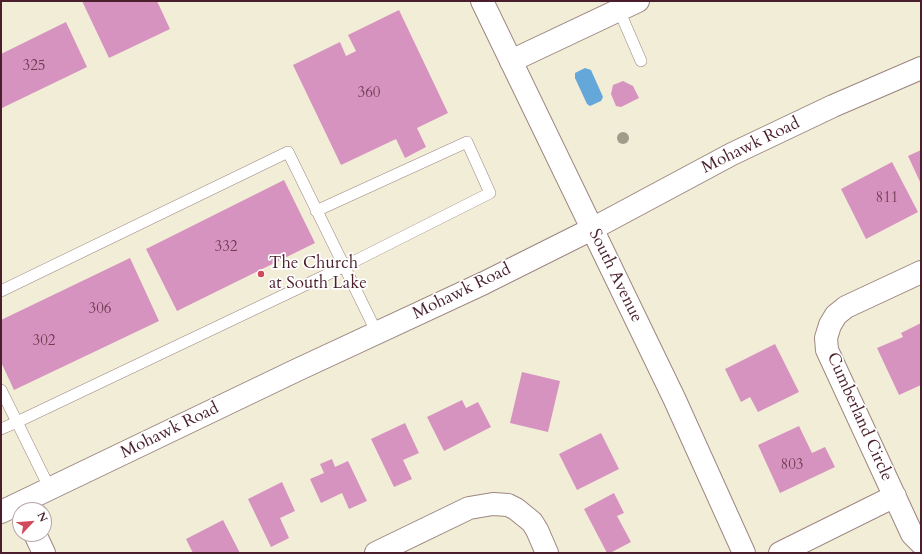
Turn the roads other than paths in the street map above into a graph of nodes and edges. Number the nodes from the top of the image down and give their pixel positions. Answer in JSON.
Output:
{"nodes":[{"id":1,"x":482,"y":1,"type":"edge"},
{"id":2,"x":629,"y":6,"type":"edge"},
{"id":3,"x":511,"y":61,"type":"junction"},
{"id":4,"x":641,"y":61,"type":"dead end"},
{"id":5,"x":921,"y":68,"type":"edge"},
{"id":6,"x":316,"y":211,"type":"junction"},
{"id":7,"x":592,"y":229,"type":"junction"},
{"id":8,"x":343,"y":267,"type":"junction"},
{"id":9,"x":921,"y":272,"type":"edge"},
{"id":10,"x":1,"y":292,"type":"edge"},
{"id":11,"x":376,"y":333,"type":"junction"},
{"id":12,"x":1,"y":390,"type":"edge"},
{"id":13,"x":17,"y":422,"type":"junction"},
{"id":14,"x":1,"y":429,"type":"edge"},
{"id":15,"x":50,"y":489,"type":"junction"},
{"id":16,"x":895,"y":496,"type":"junction"},
{"id":17,"x":27,"y":502,"type":"edge"},
{"id":18,"x":39,"y":542,"type":"edge"},
{"id":19,"x":921,"y":543,"type":"edge"},
{"id":20,"x":44,"y":553,"type":"edge"},
{"id":21,"x":376,"y":553,"type":"edge"},
{"id":22,"x":548,"y":553,"type":"edge"},
{"id":23,"x":744,"y":553,"type":"edge"},
{"id":24,"x":780,"y":553,"type":"edge"}],
"edges":[{"from":1,"to":3,"type":"street","name":"South Avenue"},
{"from":2,"to":3,"type":"street"},
{"from":2,"to":4,"type":"lane"},
{"from":3,"to":7,"type":"street","name":"South Avenue"},
{"from":5,"to":7,"type":"street","name":"Mohawk Road"},
{"from":6,"to":8,"type":"lane"},
{"from":6,"to":8,"type":"lane"},
{"from":6,"to":10,"type":"lane"},
{"from":7,"to":11,"type":"street","name":"Mohawk Road"},
{"from":7,"to":23,"type":"street","name":"South Avenue"},
{"from":8,"to":11,"type":"lane"},
{"from":8,"to":13,"type":"lane"},
{"from":9,"to":16,"type":"street","name":"Cumberland Circle"},
{"from":11,"to":15,"type":"street","name":"Mohawk Road"},
{"from":12,"to":13,"type":"lane"},
{"from":13,"to":14,"type":"lane"},
{"from":13,"to":15,"type":"lane"},
{"from":15,"to":17,"type":"street","name":"Mohawk Road"},
{"from":16,"to":19,"type":"street","name":"Cumberland Circle"},
{"from":16,"to":24,"type":"street","name":"Cumberland Circle"},
{"from":18,"to":20,"type":"street"},
{"from":21,"to":22,"type":"street"}]}
